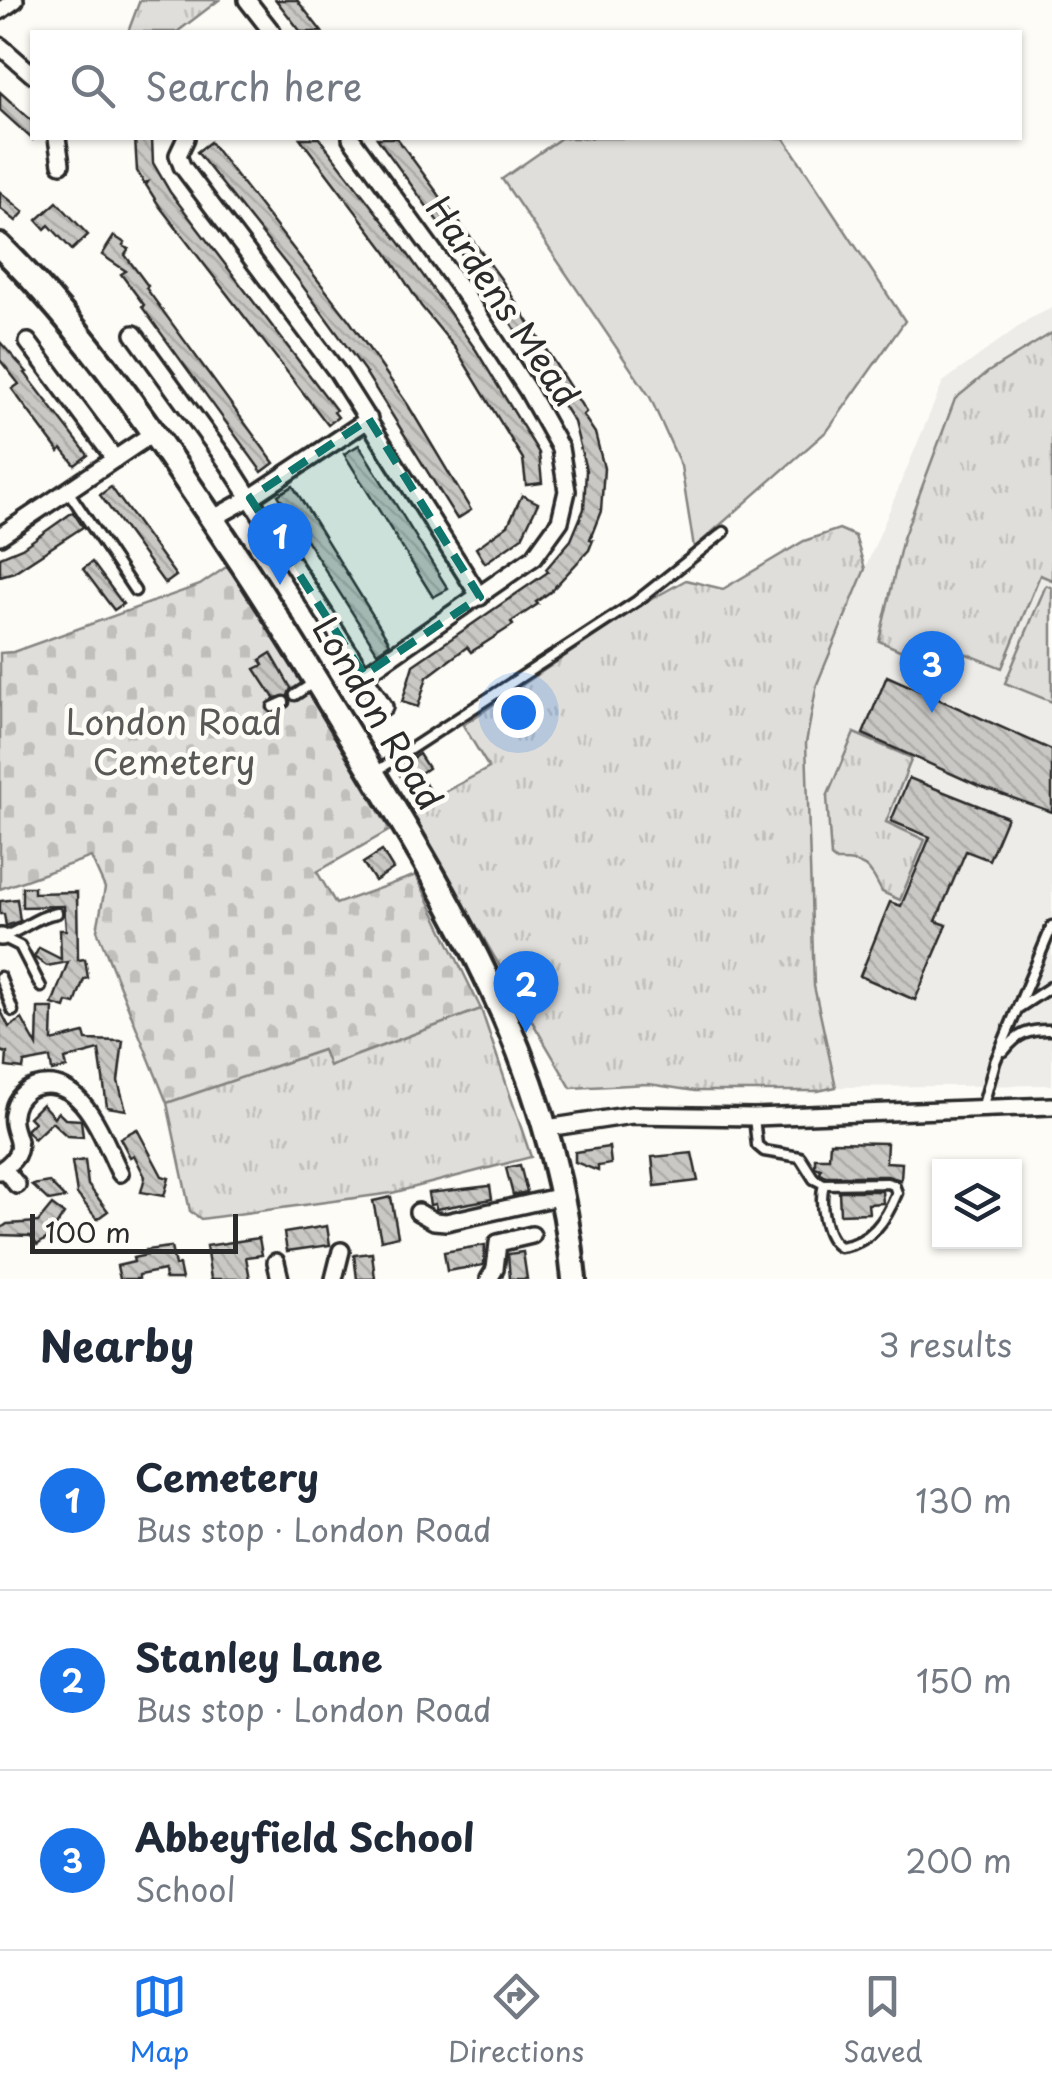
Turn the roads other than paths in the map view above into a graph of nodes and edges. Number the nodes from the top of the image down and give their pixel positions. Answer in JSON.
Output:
{"nodes":[{"id":1,"x":15,"y":0,"type":"edge"},
{"id":2,"x":247,"y":0,"type":"edge"},
{"id":3,"x":0,"y":11,"type":"edge"},
{"id":4,"x":270,"y":30,"type":"edge"},
{"id":5,"x":0,"y":46,"type":"edge"},
{"id":6,"x":30,"y":72,"type":"edge"},
{"id":7,"x":57,"y":140,"type":"edge"},
{"id":8,"x":185,"y":140,"type":"edge"},
{"id":9,"x":351,"y":140,"type":"edge"},
{"id":10,"x":61,"y":164,"type":"dead end"},
{"id":11,"x":0,"y":246,"type":"edge"},
{"id":12,"x":134,"y":334,"type":"dead end"},
{"id":13,"x":28,"y":342,"type":"dead end"},
{"id":14,"x":370,"y":419,"type":"junction"},
{"id":15,"x":152,"y":434,"type":"junction"},
{"id":16,"x":115,"y":459,"type":"junction"},
{"id":17,"x":68,"y":491,"type":"junction"},
{"id":18,"x":250,"y":498,"type":"junction"},
{"id":19,"x":212,"y":519,"type":"junction"},
{"id":20,"x":724,"y":532,"type":"dead end"},
{"id":21,"x":0,"y":536,"type":"edge"},
{"id":22,"x":135,"y":591,"type":"dead end"},
{"id":23,"x":480,"y":597,"type":"junction"},
{"id":24,"x":364,"y":675,"type":"junction"},
{"id":25,"x":317,"y":680,"type":"junction"},
{"id":26,"x":295,"y":695,"type":"dead end"},
{"id":27,"x":284,"y":702,"type":"dead end"},
{"id":28,"x":384,"y":707,"type":"dead end"},
{"id":29,"x":273,"y":708,"type":"dead end"},
{"id":30,"x":373,"y":774,"type":"junction"},
{"id":31,"x":57,"y":913,"type":"dead end"},
{"id":32,"x":1052,"y":926,"type":"edge"},
{"id":33,"x":1,"y":937,"type":"edge"},
{"id":34,"x":0,"y":977,"type":"edge"},
{"id":35,"x":1052,"y":986,"type":"edge"},
{"id":36,"x":41,"y":987,"type":"dead end"},
{"id":37,"x":1020,"y":1007,"type":"junction"},
{"id":38,"x":13,"y":1011,"type":"dead end"},
{"id":39,"x":1052,"y":1030,"type":"edge"},
{"id":40,"x":995,"y":1062,"type":"junction"},
{"id":41,"x":1052,"y":1106,"type":"edge"},
{"id":42,"x":982,"y":1109,"type":"junction"},
{"id":43,"x":754,"y":1117,"type":"junction"},
{"id":44,"x":546,"y":1128,"type":"junction"},
{"id":45,"x":2,"y":1170,"type":"edge"},
{"id":46,"x":120,"y":1173,"type":"dead end"},
{"id":47,"x":824,"y":1184,"type":"junction"},
{"id":48,"x":17,"y":1185,"type":"dead end"},
{"id":49,"x":562,"y":1196,"type":"junction"},
{"id":50,"x":418,"y":1212,"type":"dead end"},
{"id":51,"x":532,"y":1235,"type":"dead end"},
{"id":52,"x":341,"y":1251,"type":"dead end"},
{"id":53,"x":334,"y":1279,"type":"edge"},
{"id":54,"x":490,"y":1279,"type":"edge"},
{"id":55,"x":574,"y":1279,"type":"edge"}],
"edges":[{"from":1,"to":3,"type":"street"},
{"from":2,"to":4,"type":"street"},
{"from":5,"to":6,"type":"street"},
{"from":7,"to":10,"type":"street"},
{"from":8,"to":14,"type":"street"},
{"from":9,"to":23,"type":"street","name":"Hardens Mead"},
{"from":11,"to":15,"type":"street","name":"London Road"},
{"from":12,"to":18,"type":"street","name":"London Road"},
{"from":13,"to":16,"type":"street"},
{"from":14,"to":18,"type":"street"},
{"from":14,"to":23,"type":"street"},
{"from":15,"to":16,"type":"street"},
{"from":15,"to":19,"type":"street","name":"London Road"},
{"from":16,"to":17,"type":"street"},
{"from":17,"to":21,"type":"street"},
{"from":17,"to":22,"type":"lane"},
{"from":18,"to":19,"type":"street"},
{"from":18,"to":24,"type":"street","name":"London Road"},
{"from":19,"to":25,"type":"street","name":"London Road"},
{"from":20,"to":30,"type":"lane"},
{"from":23,"to":24,"type":"street","name":"Hardens Mead"},
{"from":24,"to":28,"type":"street","name":"London Road"},
{"from":25,"to":26,"type":"lane"},
{"from":25,"to":30,"type":"street","name":"London Road"},
{"from":27,"to":29,"type":"lane"},
{"from":30,"to":44,"type":"street","name":"London Road"},
{"from":31,"to":33,"type":"lane"},
{"from":32,"to":37,"type":"lane"},
{"from":33,"to":36,"type":"lane"},
{"from":34,"to":38,"type":"lane"},
{"from":35,"to":37,"type":"lane"},
{"from":37,"to":40,"type":"lane"},
{"from":39,"to":40,"type":"lane"},
{"from":40,"to":42,"type":"lane"},
{"from":41,"to":42,"type":"street"},
{"from":42,"to":43,"type":"street"},
{"from":43,"to":44,"type":"street"},
{"from":43,"to":47,"type":"lane"},
{"from":44,"to":49,"type":"street","name":"London Road"},
{"from":45,"to":46,"type":"street"},
{"from":45,"to":48,"type":"street"},
{"from":47,"to":47,"type":"lane"},
{"from":49,"to":50,"type":"street"},
{"from":49,"to":55,"type":"street","name":"London Road"},
{"from":51,"to":54,"type":"street"},
{"from":52,"to":53,"type":"street"}]}
